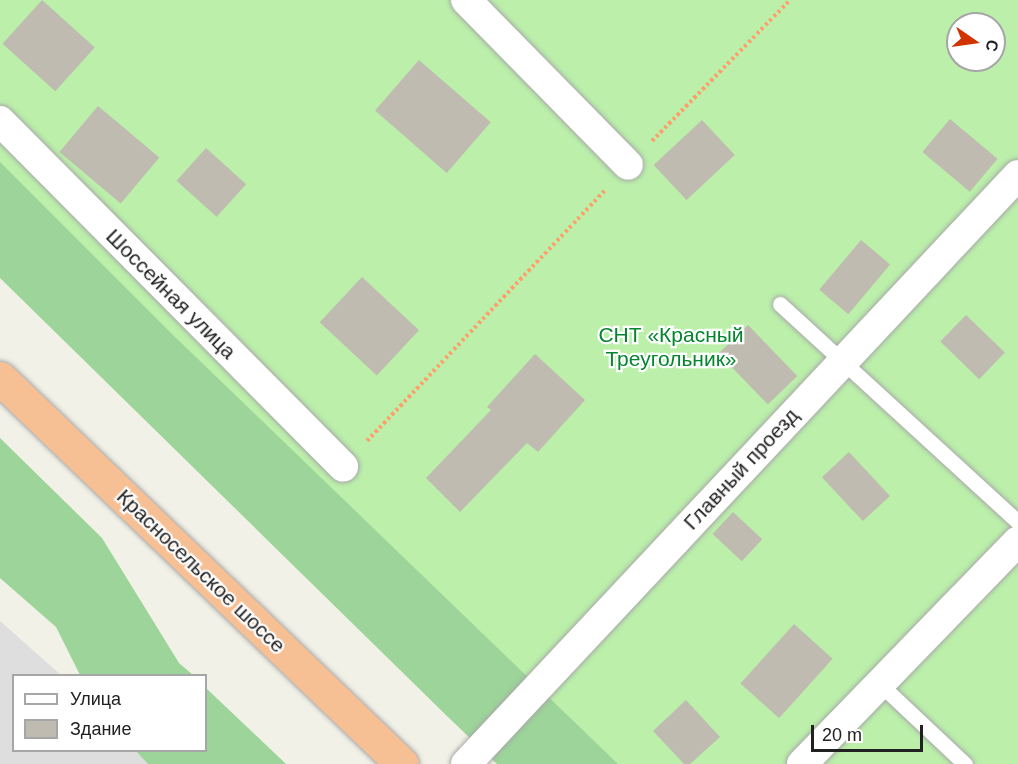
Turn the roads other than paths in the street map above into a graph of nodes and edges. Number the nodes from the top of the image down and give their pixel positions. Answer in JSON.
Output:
{"nodes":[{"id":1,"x":466,"y":0,"type":"edge"},
{"id":2,"x":0,"y":121,"type":"edge"},
{"id":3,"x":628,"y":165,"type":"road end"},
{"id":4,"x":1018,"y":175,"type":"edge"},
{"id":5,"x":780,"y":304,"type":"dead end"},
{"id":6,"x":839,"y":363,"type":"junction"},
{"id":7,"x":0,"y":378,"type":"edge"},
{"id":8,"x":343,"y":467,"type":"road end"},
{"id":9,"x":1018,"y":522,"type":"edge"},
{"id":10,"x":1018,"y":542,"type":"edge"},
{"id":11,"x":880,"y":684,"type":"junction"},
{"id":12,"x":402,"y":764,"type":"edge"},
{"id":13,"x":466,"y":764,"type":"edge"},
{"id":14,"x":802,"y":764,"type":"edge"},
{"id":15,"x":965,"y":764,"type":"edge"}],
"edges":[{"from":1,"to":3,"type":"street"},
{"from":2,"to":8,"type":"street","name":"Шоссейная улица"},
{"from":4,"to":6,"type":"street","name":"Главный проезд"},
{"from":5,"to":6,"type":"lane"},
{"from":6,"to":9,"type":"lane"},
{"from":6,"to":13,"type":"street","name":"Главный проезд"},
{"from":7,"to":12,"type":"highway","name":"Красносельское шоссе"},
{"from":10,"to":11,"type":"street"},
{"from":11,"to":14,"type":"street"},
{"from":11,"to":15,"type":"lane"}]}
